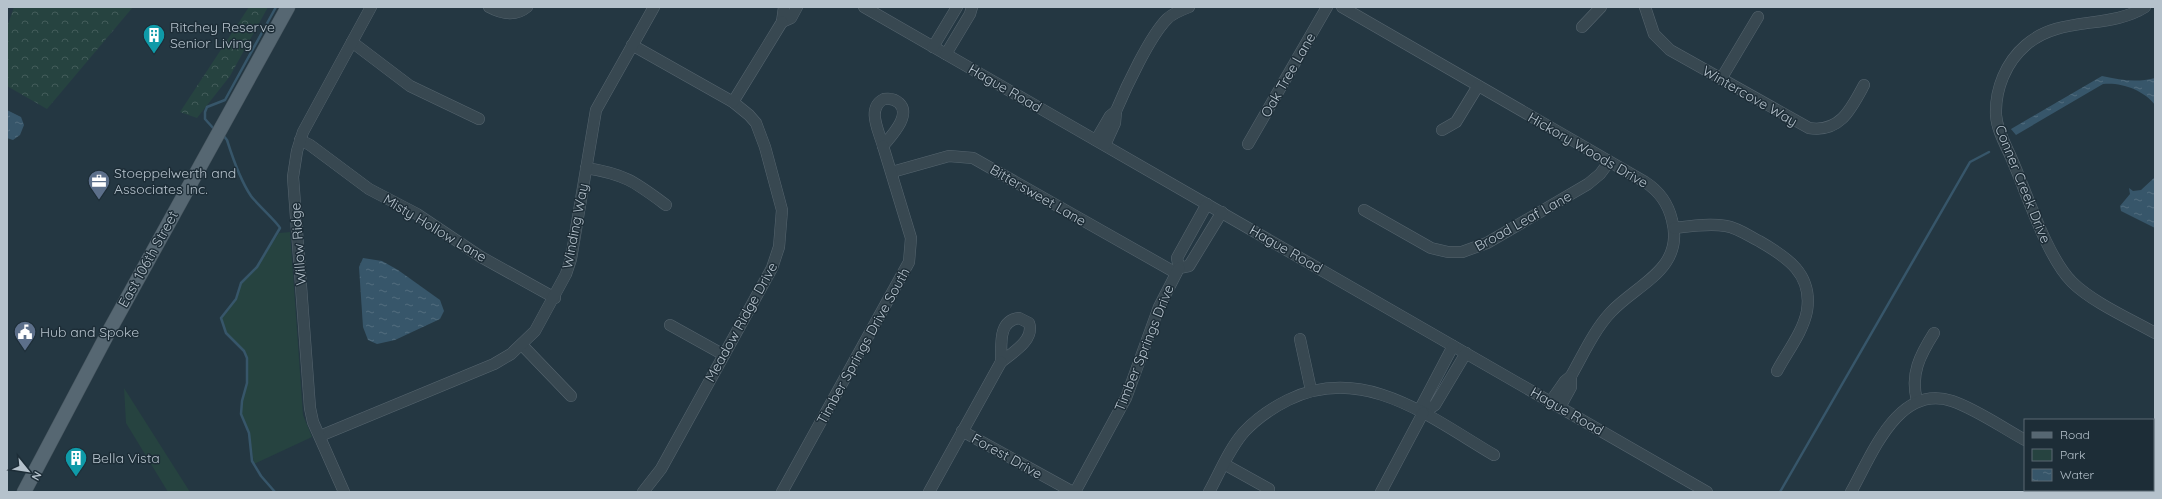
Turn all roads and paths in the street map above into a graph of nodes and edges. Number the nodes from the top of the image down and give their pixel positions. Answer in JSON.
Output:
{"nodes":[{"id":1,"x":288,"y":7,"type":"edge"},
{"id":2,"x":372,"y":7,"type":"edge"},
{"id":3,"x":489,"y":7,"type":"edge"},
{"id":4,"x":527,"y":7,"type":"edge"},
{"id":5,"x":654,"y":7,"type":"edge"},
{"id":6,"x":784,"y":7,"type":"edge"},
{"id":7,"x":797,"y":7,"type":"edge"},
{"id":8,"x":864,"y":7,"type":"edge"},
{"id":9,"x":957,"y":7,"type":"edge"},
{"id":10,"x":972,"y":7,"type":"edge"},
{"id":11,"x":1189,"y":7,"type":"edge"},
{"id":12,"x":1327,"y":7,"type":"edge"},
{"id":13,"x":1342,"y":7,"type":"edge"},
{"id":14,"x":1601,"y":7,"type":"edge"},
{"id":15,"x":1645,"y":7,"type":"edge"},
{"id":16,"x":2145,"y":7,"type":"edge"},
{"id":17,"x":1758,"y":16,"type":"dead end"},
{"id":18,"x":782,"y":22,"type":"junction"},
{"id":19,"x":1582,"y":26,"type":"dead end"},
{"id":20,"x":352,"y":42,"type":"junction"},
{"id":21,"x":632,"y":45,"type":"junction"},
{"id":22,"x":934,"y":47,"type":"junction"},
{"id":23,"x":946,"y":54,"type":"junction"},
{"id":24,"x":1721,"y":79,"type":"junction"},
{"id":25,"x":1864,"y":85,"type":"dead end"},
{"id":26,"x":1478,"y":86,"type":"junction"},
{"id":27,"x":733,"y":102,"type":"junction"},
{"id":28,"x":479,"y":119,"type":"dead end"},
{"id":29,"x":1442,"y":130,"type":"dead end"},
{"id":30,"x":300,"y":140,"type":"junction"},
{"id":31,"x":1100,"y":142,"type":"junction"},
{"id":32,"x":1248,"y":144,"type":"dead end"},
{"id":33,"x":883,"y":146,"type":"dead end"},
{"id":34,"x":1609,"y":162,"type":"junction"},
{"id":35,"x":586,"y":168,"type":"junction"},
{"id":36,"x":892,"y":172,"type":"junction"},
{"id":37,"x":1207,"y":204,"type":"junction"},
{"id":38,"x":666,"y":205,"type":"dead end"},
{"id":39,"x":1364,"y":210,"type":"dead end"},
{"id":40,"x":1222,"y":212,"type":"junction"},
{"id":41,"x":1674,"y":228,"type":"junction"},
{"id":42,"x":1177,"y":271,"type":"junction"},
{"id":43,"x":555,"y":298,"type":"junction"},
{"id":44,"x":670,"y":326,"type":"dead end"},
{"id":45,"x":1934,"y":333,"type":"dead end"},
{"id":46,"x":2155,"y":333,"type":"edge"},
{"id":47,"x":1300,"y":339,"type":"dead end"},
{"id":48,"x":522,"y":345,"type":"junction"},
{"id":49,"x":1453,"y":346,"type":"junction"},
{"id":50,"x":1466,"y":353,"type":"junction"},
{"id":51,"x":724,"y":355,"type":"junction"},
{"id":52,"x":1001,"y":362,"type":"dead end"},
{"id":53,"x":1777,"y":371,"type":"dead end"},
{"id":54,"x":1312,"y":390,"type":"junction"},
{"id":55,"x":571,"y":396,"type":"dead end"},
{"id":56,"x":1917,"y":401,"type":"junction"},
{"id":57,"x":1556,"y":404,"type":"junction"},
{"id":58,"x":1423,"y":413,"type":"junction"},
{"id":59,"x":962,"y":431,"type":"junction"},
{"id":60,"x":320,"y":436,"type":"junction"},
{"id":61,"x":2024,"y":439,"type":"edge"},
{"id":62,"x":1494,"y":456,"type":"dead end"},
{"id":63,"x":1224,"y":464,"type":"junction"},
{"id":64,"x":1269,"y":489,"type":"dead end"},
{"id":65,"x":24,"y":492,"type":"edge"},
{"id":66,"x":344,"y":492,"type":"edge"},
{"id":67,"x":642,"y":492,"type":"edge"},
{"id":68,"x":782,"y":492,"type":"edge"},
{"id":69,"x":929,"y":492,"type":"edge"},
{"id":70,"x":1074,"y":492,"type":"edge"},
{"id":71,"x":1209,"y":492,"type":"edge"},
{"id":72,"x":1381,"y":492,"type":"edge"},
{"id":73,"x":1707,"y":492,"type":"edge"},
{"id":74,"x":1851,"y":492,"type":"edge"}],
"edges":[{"from":1,"to":65,"type":"main road","name":"East 106th Street"},
{"from":2,"to":20,"type":"street","name":"Willow Ridge"},
{"from":3,"to":4,"type":"street"},
{"from":5,"to":21,"type":"street","name":"Winding Way"},
{"from":6,"to":18,"type":"street"},
{"from":7,"to":18,"type":"street"},
{"from":8,"to":22,"type":"street","name":"Hague Road"},
{"from":9,"to":22,"type":"street"},
{"from":10,"to":23,"type":"street"},
{"from":11,"to":31,"type":"street"},
{"from":12,"to":32,"type":"street","name":"Oak Tree Lane"},
{"from":13,"to":26,"type":"street","name":"Hickory Woods Drive"},
{"from":14,"to":19,"type":"street"},
{"from":15,"to":24,"type":"street","name":"Wintercove Way"},
{"from":16,"to":46,"type":"street","name":"Conner Creek Drive"},
{"from":17,"to":24,"type":"street"},
{"from":18,"to":27,"type":"street"},
{"from":20,"to":28,"type":"street"},
{"from":20,"to":30,"type":"street","name":"Willow Ridge"},
{"from":21,"to":27,"type":"street","name":"Meadow Ridge Drive"},
{"from":21,"to":35,"type":"street","name":"Winding Way"},
{"from":22,"to":23,"type":"street","name":"Hague Road"},
{"from":23,"to":31,"type":"street","name":"Hague Road"},
{"from":24,"to":25,"type":"street","name":"Wintercove Way"},
{"from":26,"to":29,"type":"street"},
{"from":26,"to":34,"type":"street","name":"Hickory Woods Drive"},
{"from":27,"to":51,"type":"street","name":"Meadow Ridge Drive"},
{"from":30,"to":43,"type":"street","name":"Misty Hollow Lane"},
{"from":30,"to":60,"type":"street","name":"Willow Ridge"},
{"from":31,"to":37,"type":"street","name":"Hague Road"},
{"from":33,"to":36,"type":"street","name":"Timber Springs Drive South"},
{"from":34,"to":39,"type":"street","name":"Broad Leaf Lane"},
{"from":34,"to":41,"type":"street","name":"Hickory Woods Drive"},
{"from":35,"to":38,"type":"street"},
{"from":35,"to":43,"type":"street","name":"Winding Way"},
{"from":36,"to":42,"type":"street","name":"Bittersweet Lane"},
{"from":36,"to":68,"type":"street","name":"Timber Springs Drive South"},
{"from":37,"to":40,"type":"street","name":"Hague Road"},
{"from":37,"to":42,"type":"street","name":"Timber Springs Drive"},
{"from":40,"to":42,"type":"street","name":"Timber Springs Drive"},
{"from":40,"to":49,"type":"street","name":"Hague Road"},
{"from":41,"to":53,"type":"street"},
{"from":41,"to":57,"type":"street","name":"Hickory Woods Drive"},
{"from":42,"to":70,"type":"street","name":"Timber Springs Drive"},
{"from":43,"to":48,"type":"street","name":"Winding Way"},
{"from":44,"to":51,"type":"street"},
{"from":45,"to":56,"type":"street"},
{"from":47,"to":54,"type":"street"},
{"from":48,"to":55,"type":"street"},
{"from":48,"to":60,"type":"street","name":"Winding Way"},
{"from":49,"to":50,"type":"street","name":"Hague Road"},
{"from":49,"to":58,"type":"street"},
{"from":50,"to":57,"type":"street","name":"Hague Road"},
{"from":50,"to":58,"type":"street"},
{"from":51,"to":67,"type":"street","name":"Meadow Ridge Drive"},
{"from":52,"to":59,"type":"street","name":"Forest Drive"},
{"from":54,"to":58,"type":"street"},
{"from":54,"to":63,"type":"street"},
{"from":56,"to":61,"type":"street"},
{"from":56,"to":74,"type":"street"},
{"from":57,"to":73,"type":"street","name":"Hague Road"},
{"from":58,"to":62,"type":"street"},
{"from":58,"to":72,"type":"street"},
{"from":59,"to":69,"type":"street","name":"Forest Drive"},
{"from":59,"to":70,"type":"street","name":"Forest Drive"},
{"from":60,"to":66,"type":"street","name":"Willow Ridge"},
{"from":63,"to":64,"type":"street"},
{"from":63,"to":71,"type":"street"}]}
